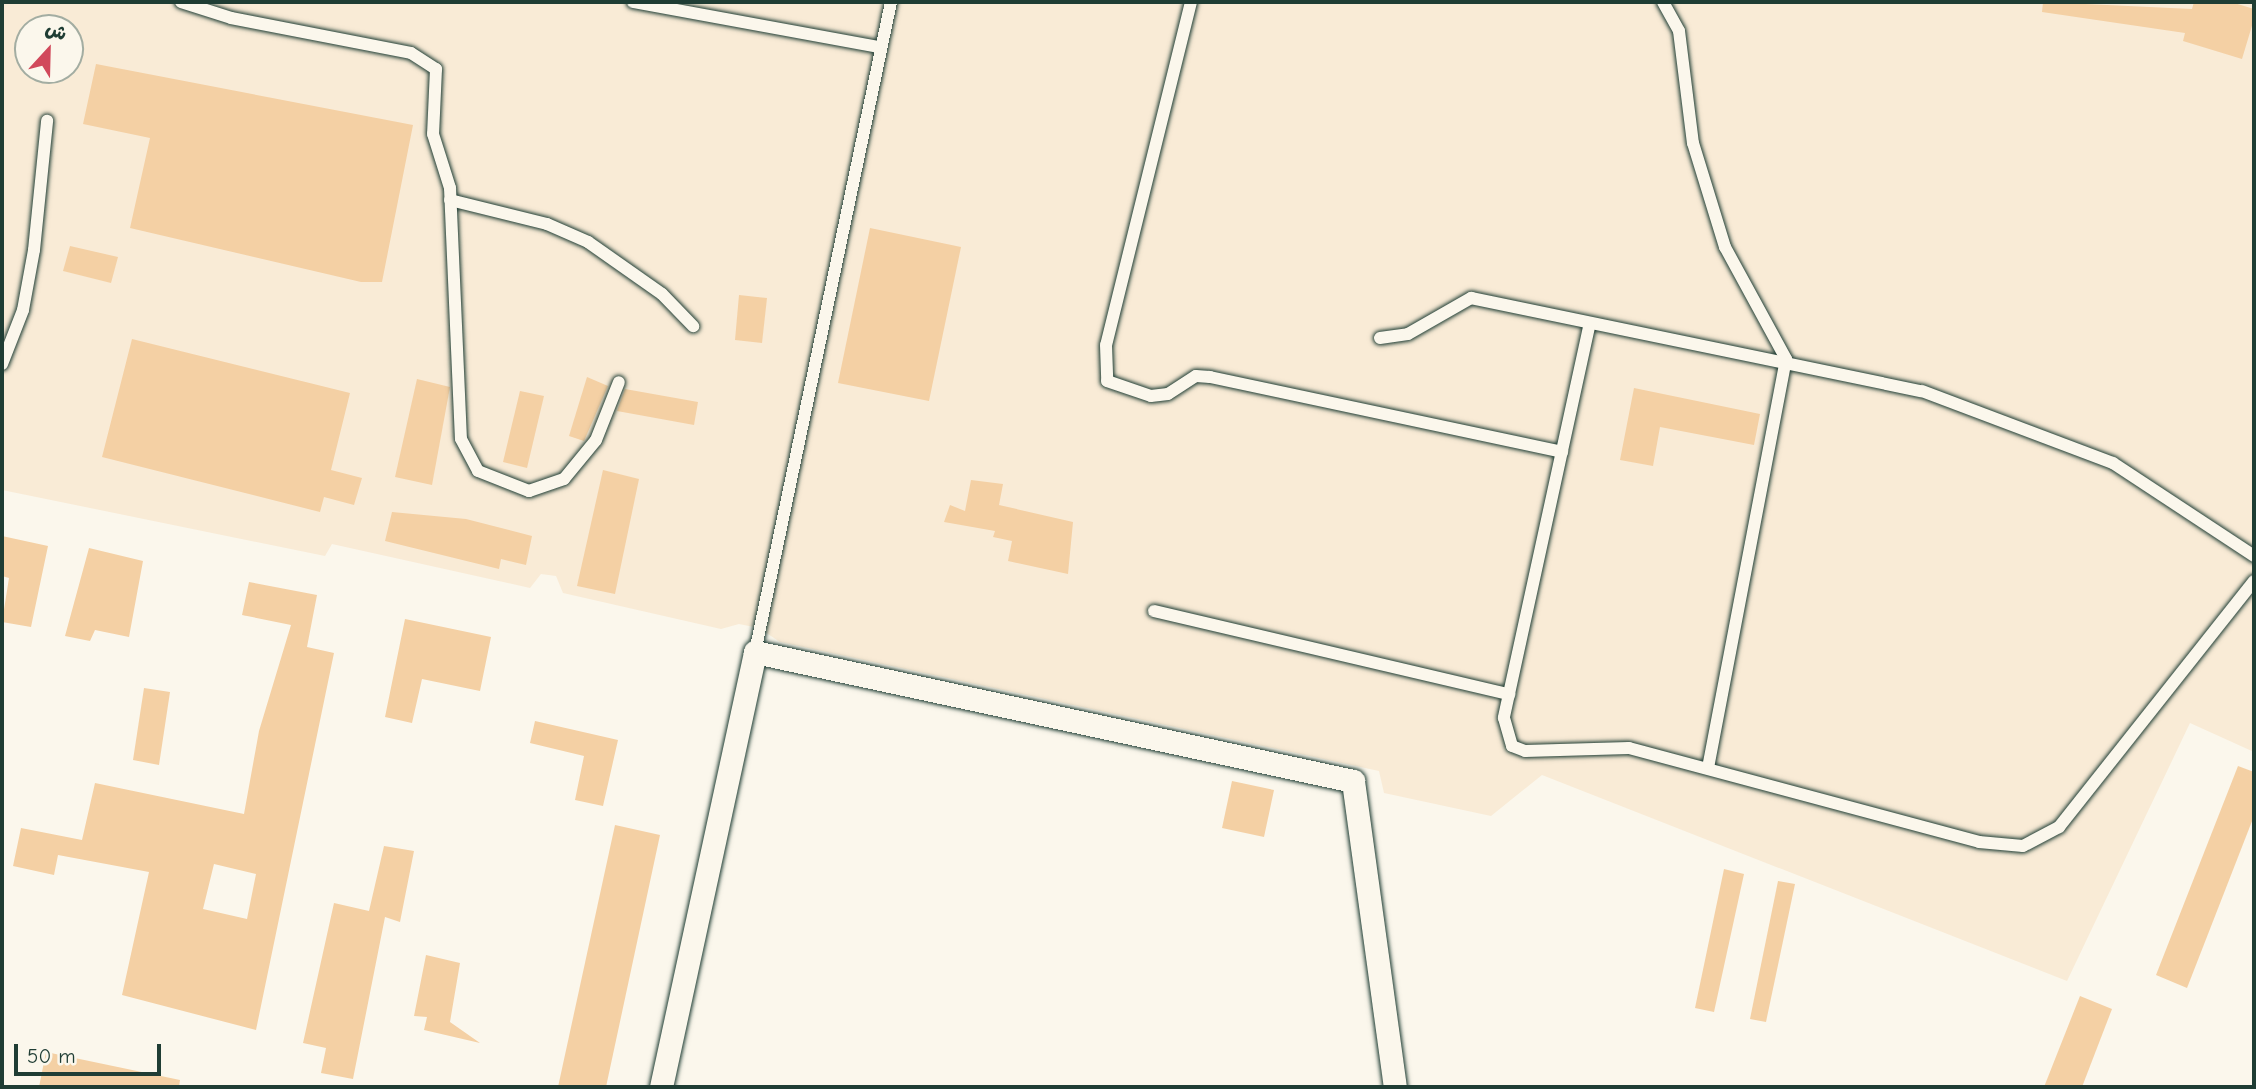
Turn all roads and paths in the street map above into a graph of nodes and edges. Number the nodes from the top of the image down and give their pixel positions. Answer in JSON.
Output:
{"nodes":[{"id":1,"x":181,"y":2,"type":"edge"},
{"id":2,"x":633,"y":2,"type":"edge"},
{"id":3,"x":891,"y":2,"type":"edge"},
{"id":4,"x":1191,"y":2,"type":"edge"},
{"id":5,"x":1663,"y":2,"type":"edge"},
{"id":6,"x":879,"y":47,"type":"junction"},
{"id":7,"x":47,"y":121,"type":"dead end"},
{"id":8,"x":450,"y":200,"type":"junction"},
{"id":9,"x":693,"y":326,"type":"dead end"},
{"id":10,"x":1590,"y":327,"type":"junction"},
{"id":11,"x":1380,"y":338,"type":"dead end"},
{"id":12,"x":1786,"y":359,"type":"junction"},
{"id":13,"x":2,"y":364,"type":"edge"},
{"id":14,"x":619,"y":382,"type":"dead end"},
{"id":15,"x":1562,"y":452,"type":"junction"},
{"id":16,"x":2254,"y":555,"type":"edge"},
{"id":17,"x":2254,"y":581,"type":"edge"},
{"id":18,"x":1154,"y":611,"type":"dead end"},
{"id":19,"x":755,"y":652,"type":"junction"},
{"id":20,"x":1509,"y":694,"type":"junction"},
{"id":21,"x":1708,"y":767,"type":"junction"},
{"id":22,"x":662,"y":1087,"type":"edge"},
{"id":23,"x":1395,"y":1087,"type":"edge"}],
"edges":[{"from":1,"to":8,"type":"lane"},
{"from":2,"to":6,"type":"lane"},
{"from":3,"to":6,"type":"lane"},
{"from":4,"to":15,"type":"lane"},
{"from":5,"to":12,"type":"lane"},
{"from":6,"to":19,"type":"lane"},
{"from":7,"to":13,"type":"lane"},
{"from":8,"to":9,"type":"lane"},
{"from":8,"to":14,"type":"lane"},
{"from":10,"to":11,"type":"lane"},
{"from":10,"to":12,"type":"lane"},
{"from":10,"to":15,"type":"lane"},
{"from":12,"to":16,"type":"lane"},
{"from":12,"to":21,"type":"lane"},
{"from":15,"to":20,"type":"lane"},
{"from":17,"to":21,"type":"lane"},
{"from":18,"to":20,"type":"lane"},
{"from":19,"to":22,"type":"street"},
{"from":19,"to":23,"type":"street"},
{"from":20,"to":21,"type":"lane"}]}
